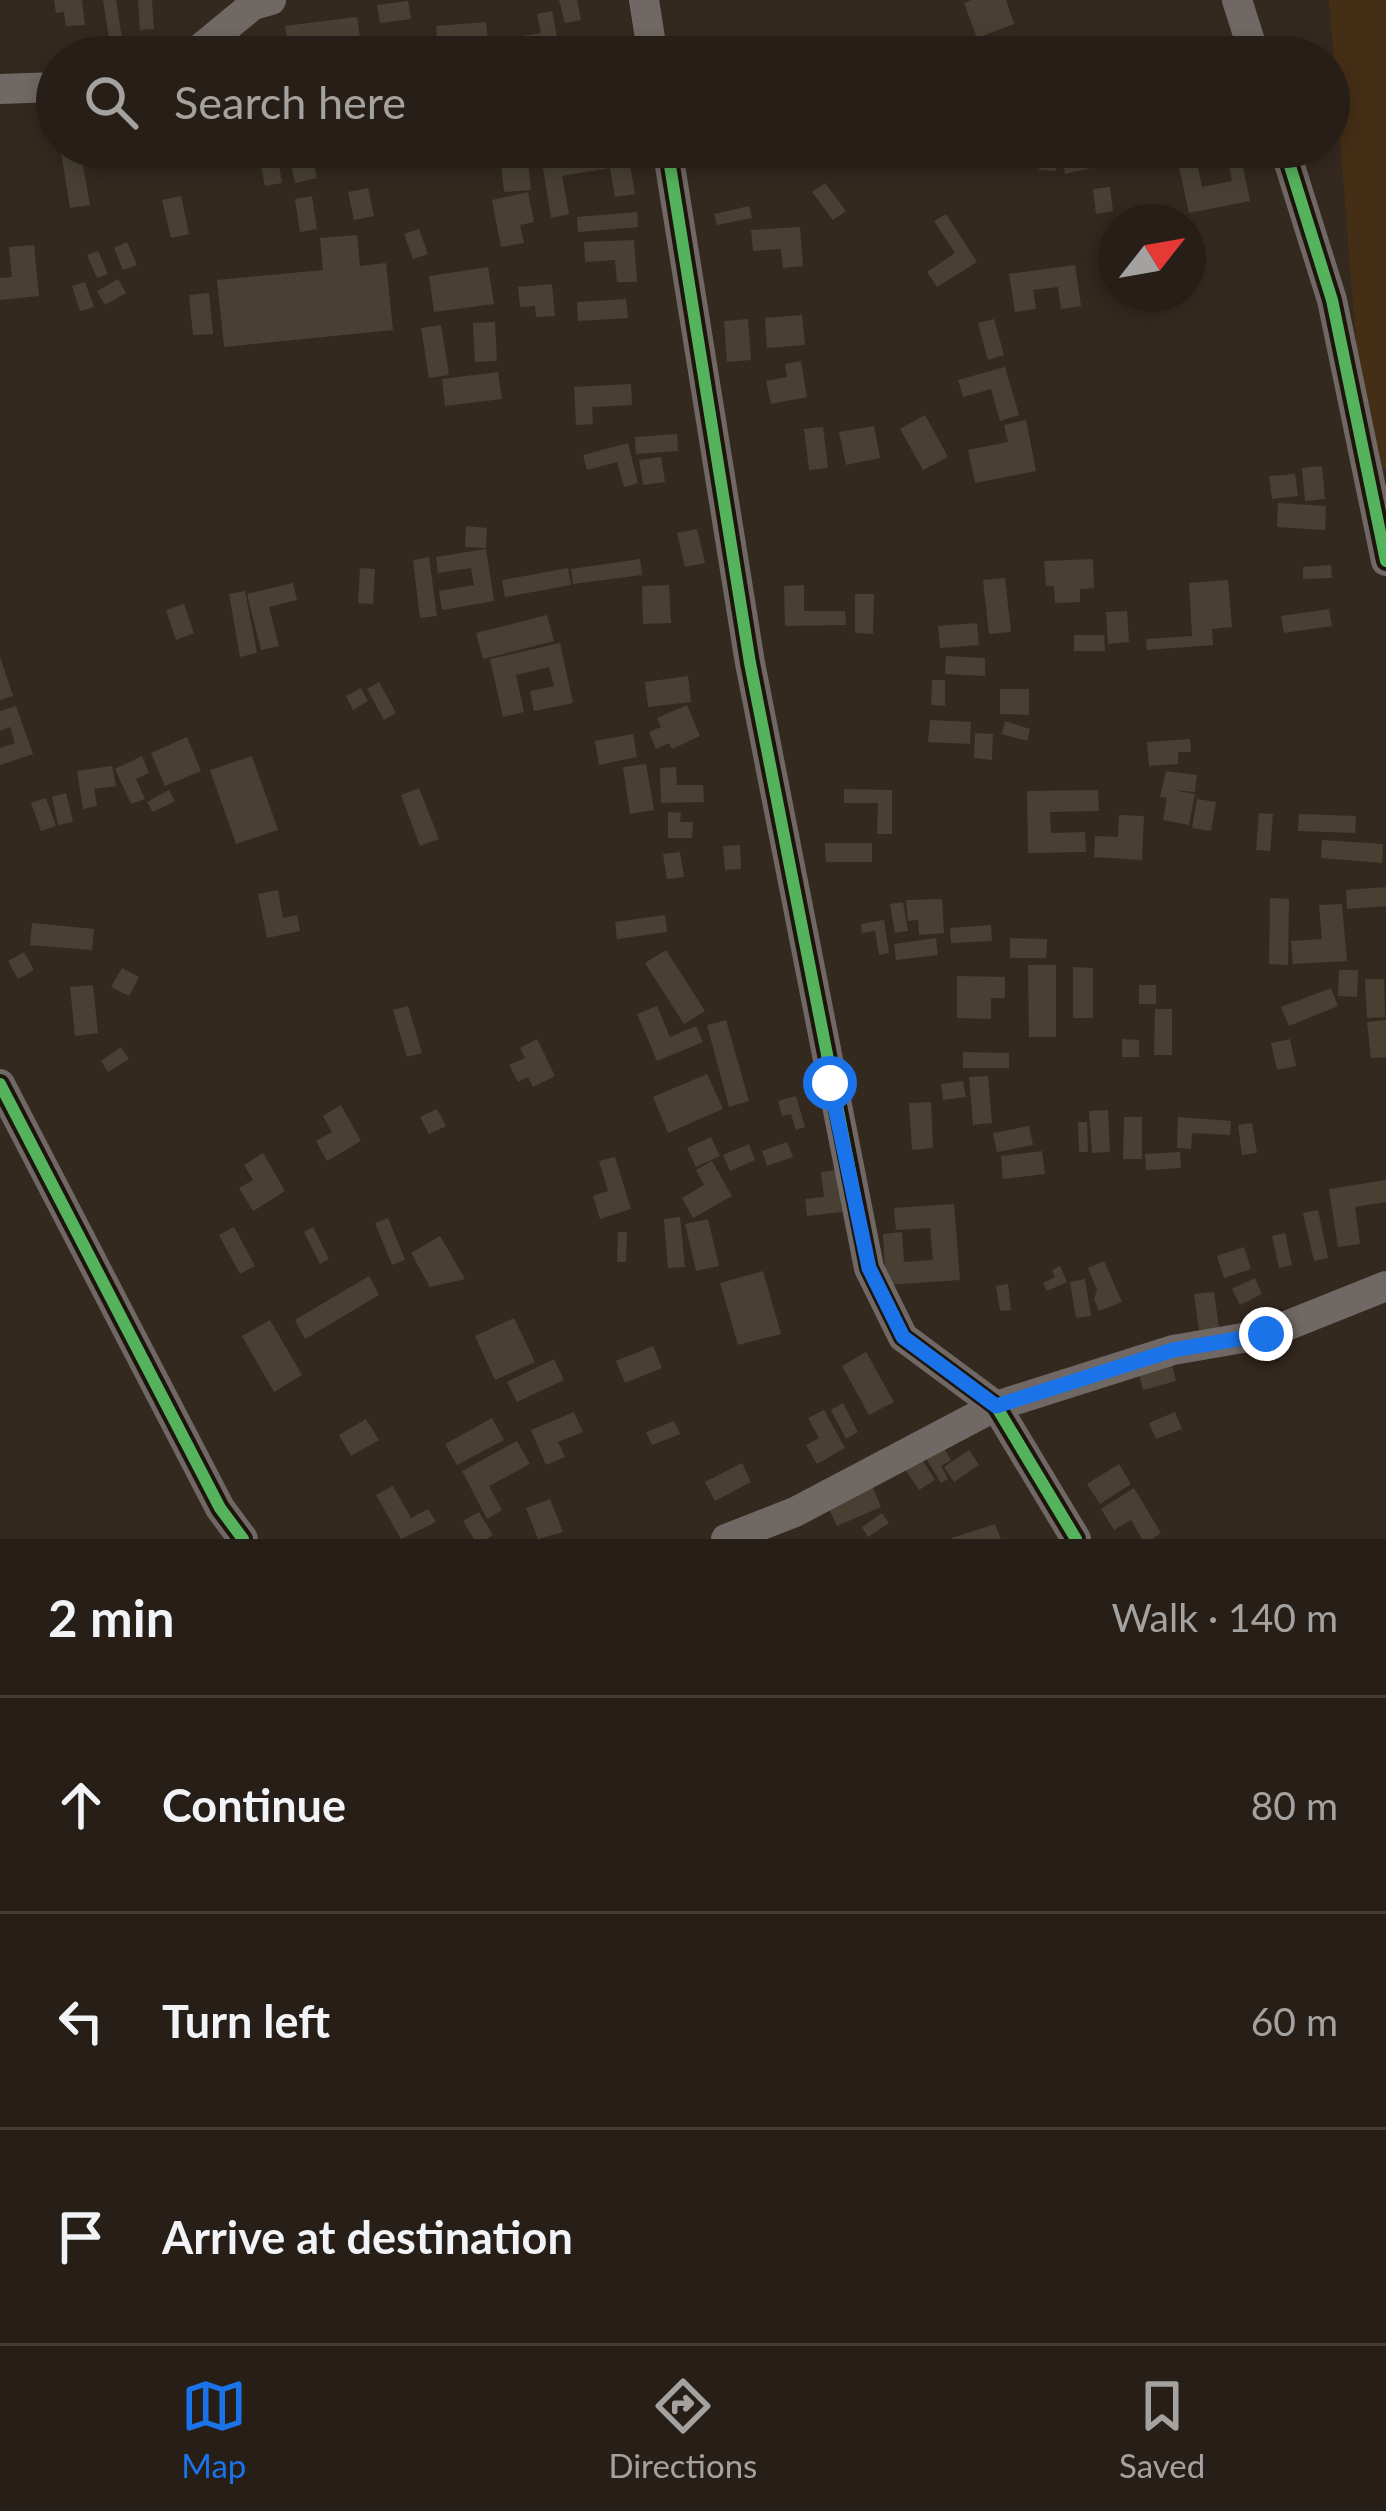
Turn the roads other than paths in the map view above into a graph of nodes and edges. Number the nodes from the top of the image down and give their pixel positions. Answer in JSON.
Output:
{"nodes":[{"id":1,"x":272,"y":0,"type":"edge"},
{"id":2,"x":644,"y":0,"type":"edge"},
{"id":3,"x":1237,"y":0,"type":"edge"},
{"id":4,"x":215,"y":36,"type":"edge"},
{"id":5,"x":650,"y":36,"type":"edge"},
{"id":6,"x":1248,"y":36,"type":"edge"},
{"id":7,"x":36,"y":88,"type":"edge"},
{"id":8,"x":0,"y":89,"type":"edge"},
{"id":9,"x":670,"y":168,"type":"edge"},
{"id":10,"x":1290,"y":168,"type":"edge"},
{"id":11,"x":1386,"y":561,"type":"edge"},
{"id":12,"x":0,"y":1084,"type":"edge"},
{"id":13,"x":1386,"y":1286,"type":"edge"},
{"id":14,"x":996,"y":1406,"type":"junction"},
{"id":15,"x":243,"y":1539,"type":"edge"},
{"id":16,"x":726,"y":1539,"type":"edge"},
{"id":17,"x":1076,"y":1539,"type":"edge"}],
"edges":[{"from":1,"to":4,"type":"street"},
{"from":2,"to":5,"type":"street"},
{"from":3,"to":6,"type":"street"},
{"from":7,"to":8,"type":"street"},
{"from":9,"to":14,"type":"street"},
{"from":10,"to":11,"type":"street"},
{"from":12,"to":15,"type":"street"},
{"from":13,"to":14,"type":"street"},
{"from":14,"to":16,"type":"street"},
{"from":14,"to":17,"type":"street"}]}
